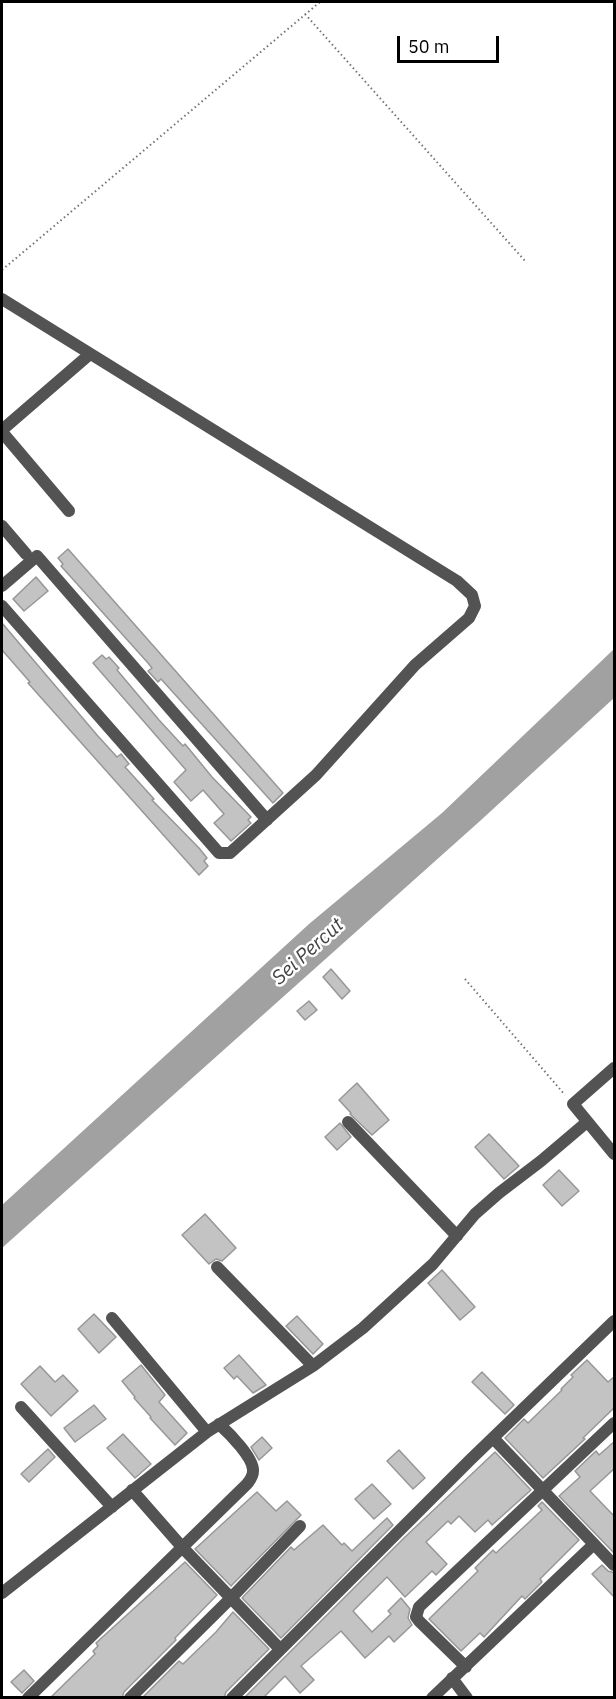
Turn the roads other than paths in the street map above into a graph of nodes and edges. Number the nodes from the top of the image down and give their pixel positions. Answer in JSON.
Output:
{"nodes":[{"id":1,"x":2,"y":299,"type":"edge"},
{"id":2,"x":90,"y":354,"type":"junction"},
{"id":3,"x":2,"y":431,"type":"edge"},
{"id":4,"x":69,"y":512,"type":"dead end"},
{"id":5,"x":2,"y":526,"type":"edge"},
{"id":6,"x":26,"y":554,"type":"dead end"},
{"id":7,"x":2,"y":586,"type":"edge"},
{"id":8,"x":2,"y":606,"type":"edge"},
{"id":9,"x":267,"y":820,"type":"junction"},
{"id":10,"x":615,"y":1068,"type":"edge"},
{"id":11,"x":348,"y":1122,"type":"dead end"},
{"id":12,"x":586,"y":1122,"type":"junction"},
{"id":13,"x":615,"y":1154,"type":"edge"},
{"id":14,"x":457,"y":1236,"type":"junction"},
{"id":15,"x":217,"y":1267,"type":"dead end"},
{"id":16,"x":112,"y":1318,"type":"dead end"},
{"id":17,"x":615,"y":1321,"type":"edge"},
{"id":18,"x":313,"y":1366,"type":"junction"},
{"id":19,"x":21,"y":1407,"type":"dead end"},
{"id":20,"x":615,"y":1423,"type":"edge"},
{"id":21,"x":219,"y":1424,"type":"junction"},
{"id":22,"x":207,"y":1432,"type":"junction"},
{"id":23,"x":494,"y":1439,"type":"junction"},
{"id":24,"x":132,"y":1490,"type":"junction"},
{"id":25,"x":543,"y":1490,"type":"junction"},
{"id":26,"x":112,"y":1507,"type":"junction"},
{"id":27,"x":300,"y":1526,"type":"dead end"},
{"id":28,"x":594,"y":1544,"type":"junction"},
{"id":29,"x":182,"y":1547,"type":"junction"},
{"id":30,"x":615,"y":1565,"type":"edge"},
{"id":31,"x":2,"y":1593,"type":"edge"},
{"id":32,"x":231,"y":1598,"type":"junction"},
{"id":33,"x":280,"y":1649,"type":"junction"},
{"id":34,"x":466,"y":1667,"type":"junction"},
{"id":35,"x":452,"y":1678,"type":"junction"},
{"id":36,"x":28,"y":1698,"type":"edge"},
{"id":37,"x":130,"y":1698,"type":"edge"},
{"id":38,"x":232,"y":1698,"type":"edge"},
{"id":39,"x":432,"y":1698,"type":"edge"},
{"id":40,"x":467,"y":1698,"type":"edge"}],
"edges":[{"from":1,"to":2,"type":"street"},
{"from":2,"to":3,"type":"street"},
{"from":2,"to":9,"type":"street"},
{"from":3,"to":4,"type":"street"},
{"from":5,"to":6,"type":"street"},
{"from":7,"to":9,"type":"street"},
{"from":8,"to":9,"type":"street"},
{"from":10,"to":12,"type":"street"},
{"from":11,"to":14,"type":"street"},
{"from":12,"to":13,"type":"street"},
{"from":12,"to":14,"type":"street"},
{"from":14,"to":18,"type":"street"},
{"from":15,"to":18,"type":"street"},
{"from":16,"to":22,"type":"street"},
{"from":17,"to":23,"type":"street"},
{"from":18,"to":21,"type":"street"},
{"from":19,"to":26,"type":"street"},
{"from":20,"to":25,"type":"street"},
{"from":21,"to":22,"type":"street"},
{"from":21,"to":29,"type":"street"},
{"from":22,"to":24,"type":"street"},
{"from":23,"to":25,"type":"street"},
{"from":23,"to":33,"type":"street"},
{"from":24,"to":26,"type":"street"},
{"from":24,"to":29,"type":"street"},
{"from":25,"to":28,"type":"street"},
{"from":25,"to":34,"type":"street"},
{"from":26,"to":31,"type":"street"},
{"from":27,"to":32,"type":"street"},
{"from":28,"to":30,"type":"street"},
{"from":28,"to":34,"type":"street"},
{"from":29,"to":32,"type":"street"},
{"from":29,"to":36,"type":"street"},
{"from":32,"to":33,"type":"street"},
{"from":32,"to":37,"type":"street"},
{"from":33,"to":38,"type":"street"},
{"from":34,"to":35,"type":"street"},
{"from":35,"to":39,"type":"street"},
{"from":35,"to":40,"type":"street"}]}
